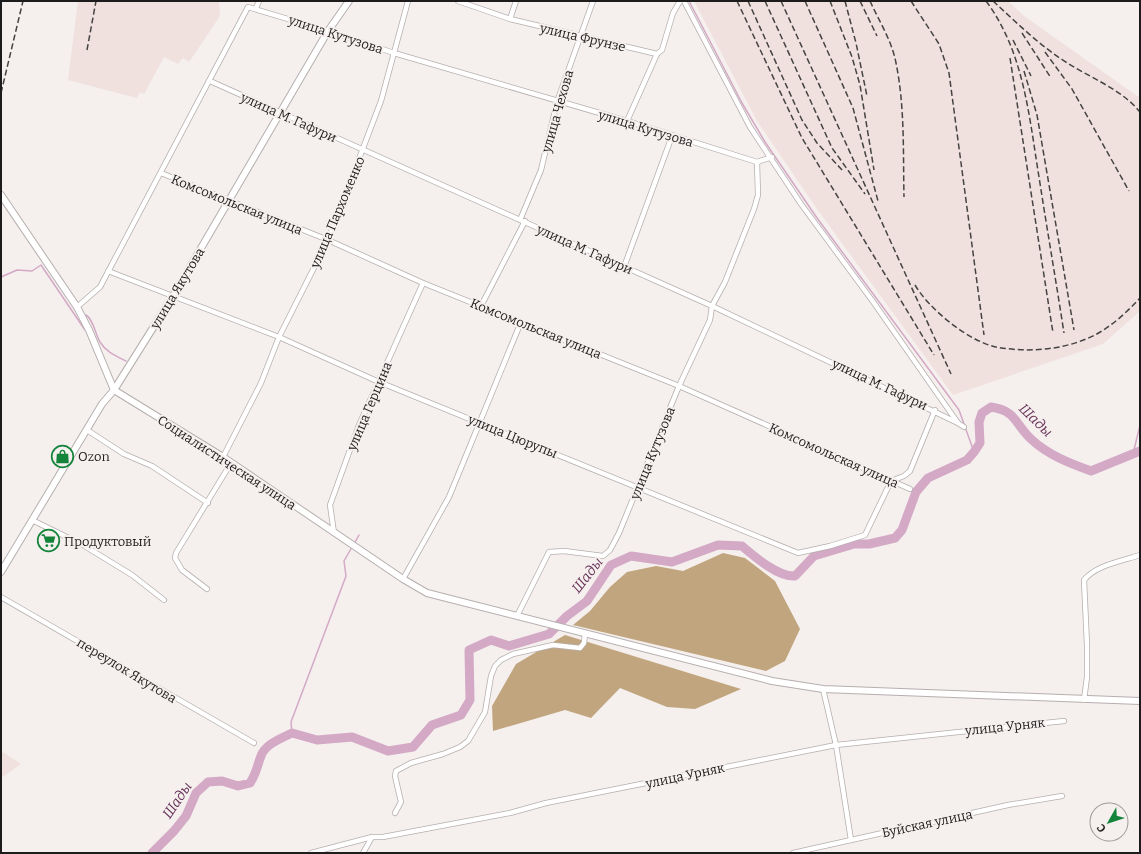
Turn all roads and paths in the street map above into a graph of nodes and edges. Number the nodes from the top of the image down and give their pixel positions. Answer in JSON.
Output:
{"nodes":[{"id":1,"x":259,"y":1,"type":"edge"},
{"id":2,"x":349,"y":1,"type":"edge"},
{"id":3,"x":408,"y":1,"type":"edge"},
{"id":4,"x":458,"y":1,"type":"edge"},
{"id":5,"x":516,"y":1,"type":"edge"},
{"id":6,"x":593,"y":1,"type":"edge"},
{"id":7,"x":680,"y":1,"type":"edge"},
{"id":8,"x":684,"y":1,"type":"edge"},
{"id":9,"x":256,"y":8,"type":"junction"},
{"id":10,"x":510,"y":19,"type":"junction"},
{"id":11,"x":328,"y":31,"type":"junction"},
{"id":12,"x":580,"y":36,"type":"junction"},
{"id":13,"x":394,"y":53,"type":"junction"},
{"id":14,"x":657,"y":54,"type":"junction"},
{"id":15,"x":210,"y":81,"type":"junction"},
{"id":16,"x":557,"y":102,"type":"junction"},
{"id":17,"x":281,"y":114,"type":"junction"},
{"id":18,"x":627,"y":121,"type":"junction"},
{"id":19,"x":672,"y":136,"type":"junction"},
{"id":20,"x":363,"y":149,"type":"junction"},
{"id":21,"x":772,"y":157,"type":"junction"},
{"id":22,"x":757,"y":162,"type":"junction"},
{"id":23,"x":161,"y":173,"type":"junction"},
{"id":24,"x":1,"y":195,"type":"edge"},
{"id":25,"x":229,"y":200,"type":"junction"},
{"id":26,"x":522,"y":220,"type":"junction"},
{"id":27,"x":328,"y":240,"type":"junction"},
{"id":28,"x":624,"y":267,"type":"junction"},
{"id":29,"x":108,"y":271,"type":"junction"},
{"id":30,"x":423,"y":283,"type":"junction"},
{"id":31,"x":173,"y":296,"type":"junction"},
{"id":32,"x":481,"y":306,"type":"junction"},
{"id":33,"x":712,"y":306,"type":"junction"},
{"id":34,"x":77,"y":307,"type":"junction"},
{"id":35,"x":521,"y":322,"type":"junction"},
{"id":36,"x":279,"y":337,"type":"junction"},
{"id":37,"x":379,"y":382,"type":"junction"},
{"id":38,"x":679,"y":386,"type":"junction"},
{"id":39,"x":114,"y":390,"type":"junction"},
{"id":40,"x":935,"y":410,"type":"junction"},
{"id":41,"x":479,"y":422,"type":"junction"},
{"id":42,"x":958,"y":423,"type":"junction"},
{"id":43,"x":964,"y":427,"type":"dead end"},
{"id":44,"x":87,"y":430,"type":"junction"},
{"id":45,"x":223,"y":457,"type":"junction"},
{"id":46,"x":231,"y":463,"type":"junction"},
{"id":47,"x":891,"y":481,"type":"junction"},
{"id":48,"x":638,"y":488,"type":"junction"},
{"id":49,"x":910,"y":489,"type":"dead end"},
{"id":50,"x":208,"y":503,"type":"junction"},
{"id":51,"x":32,"y":520,"type":"junction"},
{"id":52,"x":334,"y":533,"type":"junction"},
{"id":53,"x":1140,"y":555,"type":"edge"},
{"id":54,"x":1,"y":572,"type":"edge"},
{"id":55,"x":403,"y":578,"type":"junction"},
{"id":56,"x":207,"y":588,"type":"dead end"},
{"id":57,"x":1,"y":597,"type":"edge"},
{"id":58,"x":164,"y":600,"type":"dead end"},
{"id":59,"x":517,"y":616,"type":"junction"},
{"id":60,"x":585,"y":634,"type":"junction"},
{"id":61,"x":823,"y":689,"type":"junction"},
{"id":62,"x":1084,"y":700,"type":"junction"},
{"id":63,"x":1140,"y":701,"type":"edge"},
{"id":64,"x":1064,"y":721,"type":"dead end"},
{"id":65,"x":254,"y":743,"type":"dead end"},
{"id":66,"x":836,"y":745,"type":"junction"},
{"id":67,"x":1062,"y":796,"type":"dead end"},
{"id":68,"x":395,"y":813,"type":"dead end"},
{"id":69,"x":372,"y":837,"type":"junction"},
{"id":70,"x":851,"y":840,"type":"junction"},
{"id":71,"x":311,"y":853,"type":"edge"},
{"id":72,"x":363,"y":853,"type":"edge"},
{"id":73,"x":793,"y":853,"type":"edge"}],
"edges":[{"from":1,"to":9,"type":"street"},
{"from":2,"to":11,"type":"street","name":"улица Якутова"},
{"from":3,"to":13,"type":"street","name":"улица Пархоменко"},
{"from":4,"to":10,"type":"street","name":"улица Фрунзе"},
{"from":5,"to":10,"type":"street"},
{"from":6,"to":12,"type":"street","name":"улица Чехова"},
{"from":7,"to":14,"type":"street"},
{"from":8,"to":21,"type":"street"},
{"from":9,"to":11,"type":"street","name":"улица Кутузова"},
{"from":9,"to":15,"type":"street"},
{"from":10,"to":12,"type":"street","name":"улица Фрунзе"},
{"from":11,"to":13,"type":"street","name":"улица Кутузова"},
{"from":11,"to":17,"type":"street","name":"улица Якутова"},
{"from":12,"to":14,"type":"street","name":"улица Фрунзе"},
{"from":12,"to":16,"type":"street","name":"улица Чехова"},
{"from":13,"to":16,"type":"street","name":"улица Кутузова"},
{"from":13,"to":20,"type":"street","name":"улица Пархоменко"},
{"from":14,"to":18,"type":"street"},
{"from":15,"to":17,"type":"street","name":"улица М. Гафури"},
{"from":15,"to":23,"type":"street"},
{"from":16,"to":18,"type":"street","name":"улица Кутузова"},
{"from":16,"to":26,"type":"street","name":"улица Чехова"},
{"from":17,"to":20,"type":"street","name":"улица М. Гафури"},
{"from":17,"to":25,"type":"street","name":"улица Якутова"},
{"from":18,"to":19,"type":"street","name":"улица Кутузова"},
{"from":19,"to":22,"type":"street","name":"улица Кутузова"},
{"from":19,"to":28,"type":"street"},
{"from":20,"to":26,"type":"street","name":"улица М. Гафури"},
{"from":20,"to":27,"type":"street","name":"улица Пархоменко"},
{"from":21,"to":22,"type":"street"},
{"from":21,"to":42,"type":"street"},
{"from":22,"to":33,"type":"street","name":"улица Кутузова"},
{"from":23,"to":25,"type":"street","name":"Комсомольская улица"},
{"from":23,"to":29,"type":"street"},
{"from":24,"to":34,"type":"street"},
{"from":25,"to":27,"type":"street","name":"Комсомольская улица"},
{"from":25,"to":31,"type":"street","name":"улица Якутова"},
{"from":26,"to":28,"type":"street","name":"улица М. Гафури"},
{"from":26,"to":32,"type":"street","name":"улица Чехова"},
{"from":27,"to":30,"type":"street","name":"Комсомольская улица"},
{"from":27,"to":36,"type":"street","name":"улица Пархоменко"},
{"from":28,"to":33,"type":"street","name":"улица М. Гафури"},
{"from":29,"to":31,"type":"street","name":"улица Цюрупы"},
{"from":29,"to":34,"type":"street"},
{"from":30,"to":32,"type":"street","name":"Комсомольская улица"},
{"from":30,"to":37,"type":"street","name":"улица Герцина"},
{"from":31,"to":36,"type":"street","name":"улица Цюрупы"},
{"from":31,"to":39,"type":"street","name":"улица Якутова"},
{"from":32,"to":35,"type":"street","name":"Комсомольская улица"},
{"from":33,"to":38,"type":"street","name":"улица Кутузова"},
{"from":33,"to":40,"type":"street","name":"улица М. Гафури"},
{"from":34,"to":39,"type":"street"},
{"from":35,"to":38,"type":"street","name":"Комсомольская улица"},
{"from":35,"to":41,"type":"street"},
{"from":36,"to":37,"type":"street","name":"улица Цюрупы"},
{"from":36,"to":45,"type":"street","name":"улица Пархоменко"},
{"from":37,"to":41,"type":"street","name":"улица Цюрупы"},
{"from":37,"to":52,"type":"street","name":"улица Герцина"},
{"from":38,"to":47,"type":"street","name":"Комсомольская улица"},
{"from":38,"to":48,"type":"street","name":"улица Кутузова"},
{"from":39,"to":44,"type":"street","name":"улица Якутова"},
{"from":39,"to":45,"type":"street","name":"Социалистическая улица"},
{"from":40,"to":42,"type":"street","name":"улица М. Гафури"},
{"from":40,"to":47,"type":"street"},
{"from":41,"to":48,"type":"street","name":"улица Цюрупы"},
{"from":41,"to":55,"type":"street"},
{"from":42,"to":43,"type":"street","name":"улица М. Гафури"},
{"from":44,"to":50,"type":"street"},
{"from":44,"to":51,"type":"street","name":"улица Якутова"},
{"from":45,"to":46,"type":"street","name":"Социалистическая улица"},
{"from":46,"to":50,"type":"street"},
{"from":46,"to":52,"type":"street","name":"Социалистическая улица"},
{"from":47,"to":48,"type":"street","name":"улица Цюрупы"},
{"from":47,"to":49,"type":"street","name":"Комсомольская улица"},
{"from":48,"to":59,"type":"street","name":"улица Кутузова"},
{"from":50,"to":56,"type":"street"},
{"from":51,"to":54,"type":"street","name":"улица Якутова"},
{"from":51,"to":58,"type":"street"},
{"from":52,"to":55,"type":"street","name":"Социалистическая улица"},
{"from":53,"to":62,"type":"street"},
{"from":55,"to":59,"type":"street","name":"Социалистическая улица"},
{"from":57,"to":65,"type":"street","name":"переулок Якутова"},
{"from":59,"to":60,"type":"street","name":"Социалистическая улица"},
{"from":60,"to":61,"type":"street","name":"Социалистическая улица"},
{"from":60,"to":68,"type":"street"},
{"from":61,"to":62,"type":"street","name":"Социалистическая улица"},
{"from":61,"to":66,"type":"street"},
{"from":62,"to":63,"type":"street","name":"Социалистическая улица"},
{"from":64,"to":66,"type":"street","name":"улица Урняк"},
{"from":66,"to":69,"type":"street","name":"улица Урняк"},
{"from":66,"to":70,"type":"street"},
{"from":67,"to":70,"type":"street","name":"Буйская улица"},
{"from":69,"to":71,"type":"street","name":"улица Урняк"},
{"from":69,"to":72,"type":"street"},
{"from":70,"to":73,"type":"street","name":"Буйская улица"}]}
